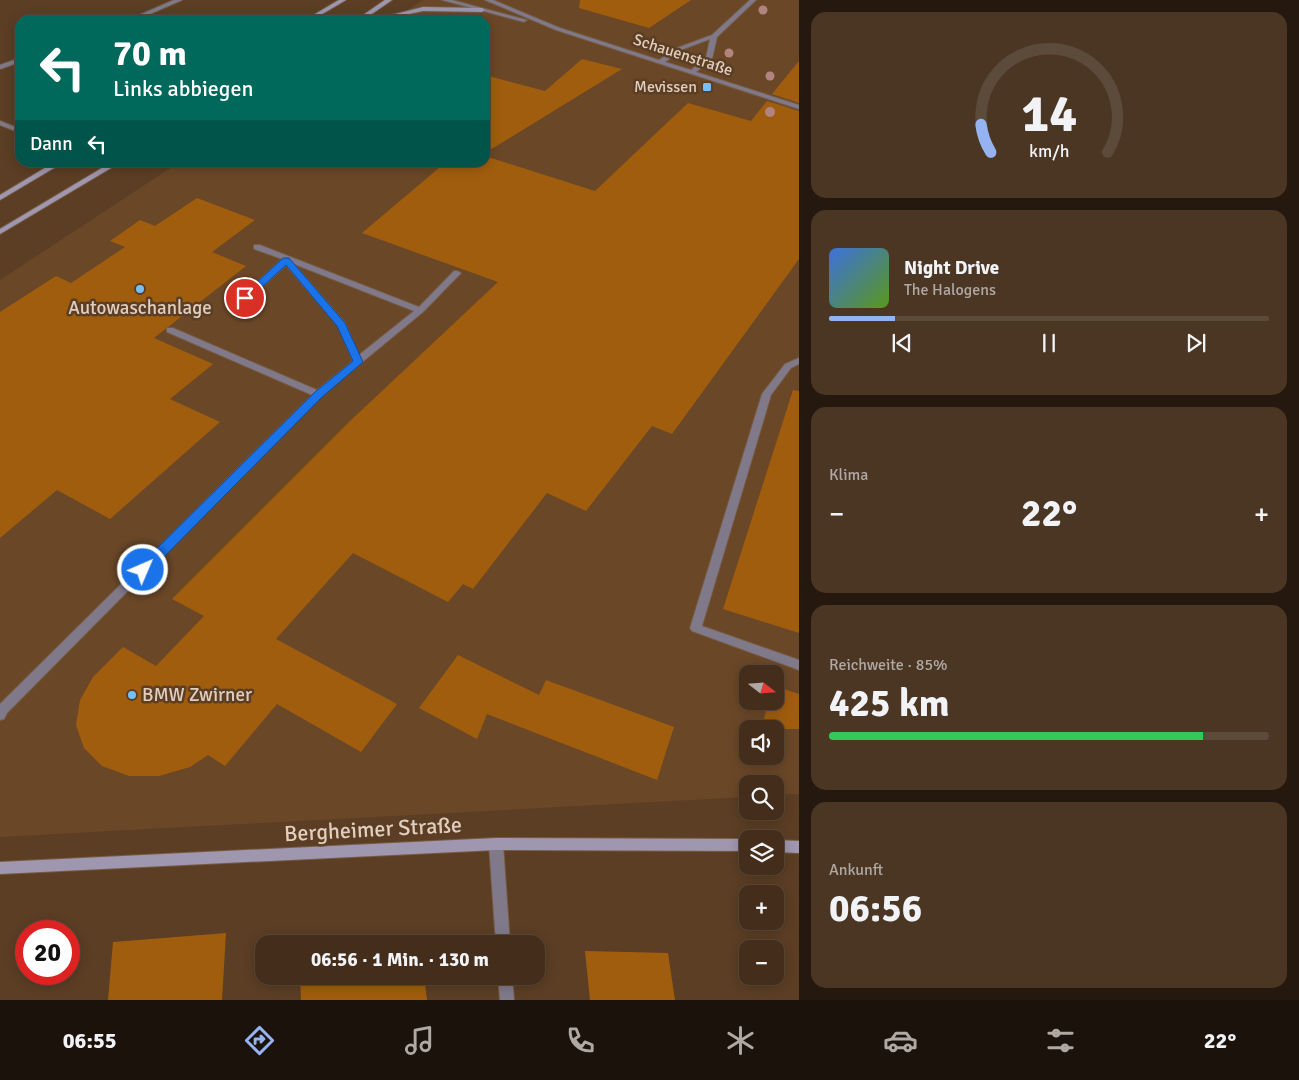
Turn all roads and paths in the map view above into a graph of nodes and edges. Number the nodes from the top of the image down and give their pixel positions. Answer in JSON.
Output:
{"nodes":[{"id":1,"x":179,"y":0,"type":"edge"},
{"id":2,"x":343,"y":0,"type":"edge"},
{"id":3,"x":389,"y":0,"type":"edge"},
{"id":4,"x":445,"y":0,"type":"edge"},
{"id":5,"x":488,"y":0,"type":"edge"},
{"id":6,"x":752,"y":0,"type":"edge"},
{"id":7,"x":482,"y":10,"type":"junction"},
{"id":8,"x":143,"y":15,"type":"edge"},
{"id":9,"x":317,"y":15,"type":"edge"},
{"id":10,"x":366,"y":15,"type":"edge"},
{"id":11,"x":397,"y":15,"type":"edge"},
{"id":12,"x":558,"y":29,"type":"junction"},
{"id":13,"x":714,"y":36,"type":"junction"},
{"id":14,"x":15,"y":62,"type":"edge"},
{"id":15,"x":660,"y":62,"type":"junction"},
{"id":16,"x":0,"y":67,"type":"edge"},
{"id":17,"x":692,"y":72,"type":"junction"},
{"id":18,"x":799,"y":107,"type":"edge"},
{"id":19,"x":0,"y":123,"type":"edge"},
{"id":20,"x":13,"y":128,"type":"dead end"},
{"id":21,"x":53,"y":167,"type":"edge"},
{"id":22,"x":110,"y":167,"type":"edge"},
{"id":23,"x":0,"y":198,"type":"edge"},
{"id":24,"x":0,"y":232,"type":"edge"},
{"id":25,"x":257,"y":247,"type":"dead end"},
{"id":26,"x":286,"y":260,"type":"junction"},
{"id":27,"x":457,"y":273,"type":"dead end"},
{"id":28,"x":245,"y":298,"type":"dead end"},
{"id":29,"x":420,"y":310,"type":"junction"},
{"id":30,"x":170,"y":330,"type":"dead end"},
{"id":31,"x":799,"y":361,"type":"edge"},
{"id":32,"x":358,"y":362,"type":"junction"},
{"id":33,"x":318,"y":394,"type":"junction"},
{"id":34,"x":799,"y":665,"type":"edge"},
{"id":35,"x":5,"y":698,"type":"edge"},
{"id":36,"x":0,"y":715,"type":"edge"},
{"id":37,"x":496,"y":844,"type":"junction"},
{"id":38,"x":739,"y":846,"type":"edge"},
{"id":39,"x":784,"y":846,"type":"edge"},
{"id":40,"x":799,"y":847,"type":"edge"},
{"id":41,"x":0,"y":868,"type":"edge"},
{"id":42,"x":502,"y":935,"type":"edge"},
{"id":43,"x":506,"y":985,"type":"edge"},
{"id":44,"x":507,"y":1000,"type":"edge"}],
"edges":[{"from":1,"to":8,"type":"street"},
{"from":2,"to":9,"type":"main road"},
{"from":3,"to":10,"type":"main road"},
{"from":4,"to":7,"type":"street","name":"Schauenstraße"},
{"from":5,"to":12,"type":"street","name":"Schauenstraße"},
{"from":6,"to":13,"type":"street"},
{"from":7,"to":11,"type":"main road"},
{"from":7,"to":12,"type":"street","name":"Schauenstraße"},
{"from":12,"to":15,"type":"street","name":"Schauenstraße"},
{"from":13,"to":15,"type":"street"},
{"from":13,"to":17,"type":"street"},
{"from":14,"to":16,"type":"street"},
{"from":15,"to":17,"type":"street","name":"Schauenstraße"},
{"from":17,"to":18,"type":"street","name":"Schauenstraße"},
{"from":19,"to":20,"type":"street"},
{"from":21,"to":23,"type":"main road"},
{"from":22,"to":24,"type":"main road"},
{"from":25,"to":26,"type":"street"},
{"from":26,"to":28,"type":"street"},
{"from":26,"to":29,"type":"street"},
{"from":26,"to":32,"type":"street"},
{"from":27,"to":29,"type":"street"},
{"from":29,"to":32,"type":"street"},
{"from":30,"to":33,"type":"street"},
{"from":31,"to":34,"type":"street"},
{"from":32,"to":33,"type":"street"},
{"from":33,"to":35,"type":"street"},
{"from":35,"to":36,"type":"street"},
{"from":37,"to":38,"type":"main road","name":"Bergheimer Straße"},
{"from":37,"to":41,"type":"main road","name":"Bergheimer Straße"},
{"from":37,"to":42,"type":"street"},
{"from":39,"to":40,"type":"main road"},
{"from":43,"to":44,"type":"street"}]}
